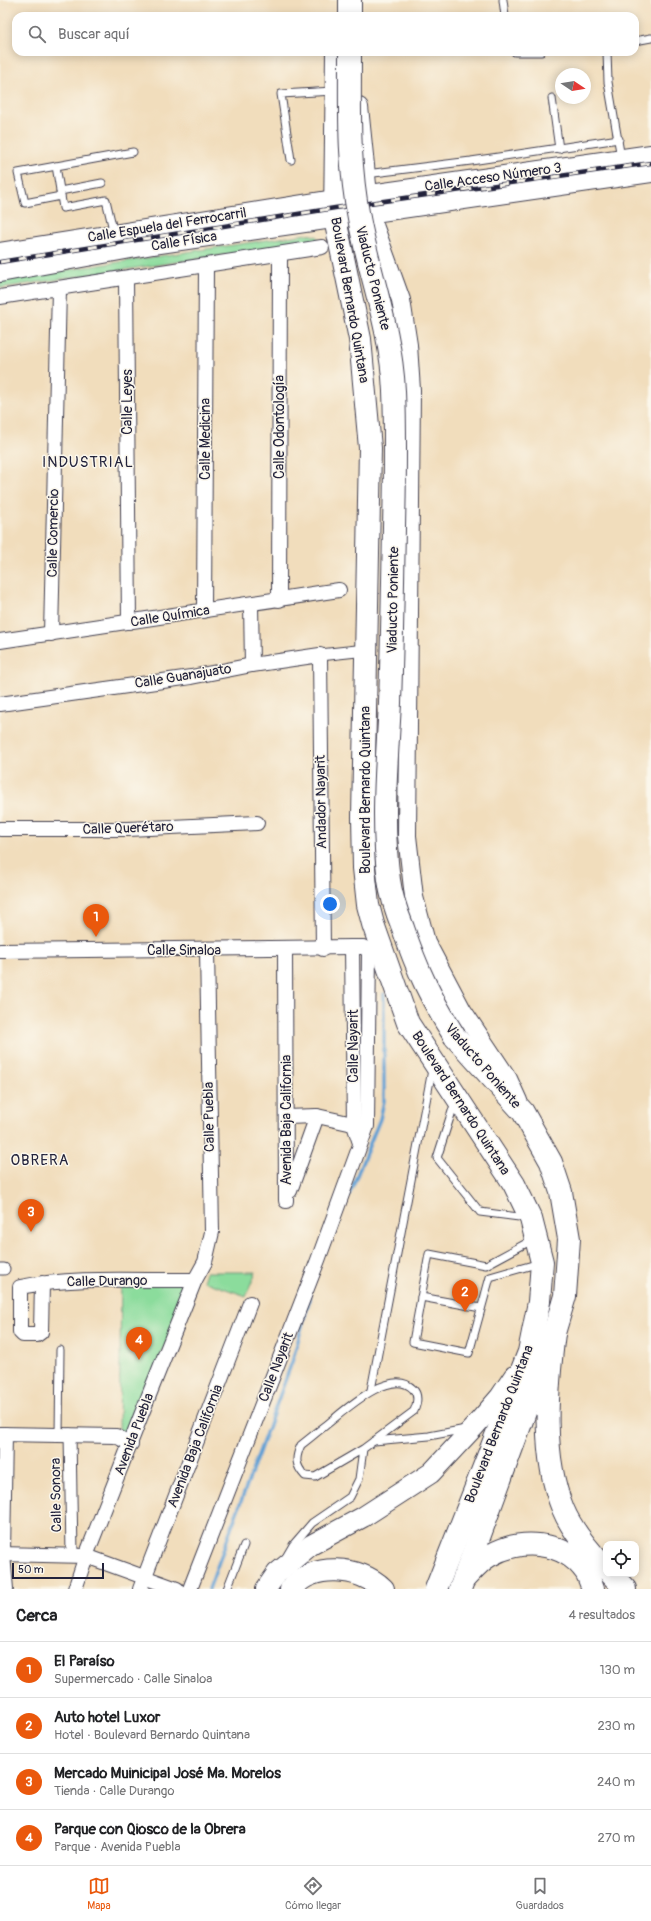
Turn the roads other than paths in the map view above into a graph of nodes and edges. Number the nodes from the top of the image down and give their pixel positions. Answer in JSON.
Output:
{"nodes":[{"id":1,"x":337,"y":0,"type":"edge"},
{"id":2,"x":350,"y":0,"type":"edge"},
{"id":3,"x":358,"y":0,"type":"edge"},
{"id":4,"x":503,"y":0,"type":"edge"},
{"id":5,"x":337,"y":12,"type":"edge"},
{"id":6,"x":350,"y":12,"type":"edge"},
{"id":7,"x":358,"y":12,"type":"edge"},
{"id":8,"x":504,"y":12,"type":"edge"},
{"id":9,"x":651,"y":38,"type":"edge"},
{"id":10,"x":639,"y":40,"type":"edge"},
{"id":11,"x":337,"y":56,"type":"edge"},
{"id":12,"x":350,"y":56,"type":"edge"},
{"id":13,"x":358,"y":56,"type":"edge"},
{"id":14,"x":607,"y":56,"type":"edge"},
{"id":15,"x":337,"y":90,"type":"junction"},
{"id":16,"x":552,"y":98,"type":"dead end"},
{"id":17,"x":619,"y":139,"type":"junction"},
{"id":18,"x":559,"y":149,"type":"junction"},
{"id":19,"x":133,"y":152,"type":"dead end"},
{"id":20,"x":651,"y":154,"type":"edge"},
{"id":21,"x":621,"y":158,"type":"junction"},
{"id":22,"x":291,"y":160,"type":"dead end"},
{"id":23,"x":56,"y":166,"type":"junction"},
{"id":24,"x":651,"y":173,"type":"edge"},
{"id":25,"x":366,"y":174,"type":"junction"},
{"id":26,"x":102,"y":183,"type":"dead end"},
{"id":27,"x":61,"y":194,"type":"junction"},
{"id":28,"x":368,"y":195,"type":"junction"},
{"id":29,"x":335,"y":209,"type":"junction"},
{"id":30,"x":370,"y":214,"type":"junction"},
{"id":31,"x":114,"y":234,"type":"junction"},
{"id":32,"x":322,"y":247,"type":"dead end"},
{"id":33,"x":0,"y":252,"type":"edge"},
{"id":34,"x":280,"y":255,"type":"junction"},
{"id":35,"x":206,"y":266,"type":"junction"},
{"id":36,"x":0,"y":273,"type":"edge"},
{"id":37,"x":126,"y":278,"type":"junction"},
{"id":38,"x":59,"y":289,"type":"junction"},
{"id":39,"x":0,"y":297,"type":"edge"},
{"id":40,"x":339,"y":590,"type":"dead end"},
{"id":41,"x":279,"y":600,"type":"junction"},
{"id":42,"x":251,"y":604,"type":"junction"},
{"id":43,"x":204,"y":611,"type":"junction"},
{"id":44,"x":129,"y":622,"type":"junction"},
{"id":45,"x":51,"y":634,"type":"junction"},
{"id":46,"x":0,"y":641,"type":"edge"},
{"id":47,"x":366,"y":650,"type":"junction"},
{"id":48,"x":320,"y":656,"type":"junction"},
{"id":49,"x":252,"y":665,"type":"junction"},
{"id":50,"x":0,"y":704,"type":"edge"},
{"id":51,"x":257,"y":823,"type":"dead end"},
{"id":52,"x":0,"y":828,"type":"edge"},
{"id":53,"x":352,"y":947,"type":"junction"},
{"id":54,"x":285,"y":949,"type":"junction"},
{"id":55,"x":323,"y":949,"type":"junction"},
{"id":56,"x":207,"y":950,"type":"junction"},
{"id":57,"x":367,"y":950,"type":"joint"},
{"id":58,"x":0,"y":951,"type":"edge"},
{"id":59,"x":434,"y":1064,"type":"junction"},
{"id":60,"x":456,"y":1098,"type":"junction"},
{"id":61,"x":523,"y":1112,"type":"junction"},
{"id":62,"x":317,"y":1116,"type":"junction"},
{"id":63,"x":286,"y":1117,"type":"junction"},
{"id":64,"x":360,"y":1126,"type":"junction"},
{"id":65,"x":534,"y":1228,"type":"junction"},
{"id":66,"x":542,"y":1262,"type":"junction"},
{"id":67,"x":196,"y":1280,"type":"junction"},
{"id":68,"x":42,"y":1283,"type":"junction"},
{"id":69,"x":421,"y":1297,"type":"junction"},
{"id":70,"x":250,"y":1303,"type":"dead end"},
{"id":71,"x":481,"y":1308,"type":"junction"},
{"id":72,"x":554,"y":1333,"type":"junction"},
{"id":73,"x":60,"y":1350,"type":"dead end"},
{"id":74,"x":529,"y":1352,"type":"junction"},
{"id":75,"x":371,"y":1390,"type":"junction"},
{"id":76,"x":474,"y":1427,"type":"junction"},
{"id":77,"x":2,"y":1434,"type":"edge"},
{"id":78,"x":65,"y":1434,"type":"junction"},
{"id":79,"x":374,"y":1441,"type":"junction"},
{"id":80,"x":131,"y":1444,"type":"junction"},
{"id":81,"x":363,"y":1449,"type":"junction"},
{"id":82,"x":244,"y":1545,"type":"dead end"},
{"id":83,"x":2,"y":1554,"type":"edge"},
{"id":84,"x":79,"y":1556,"type":"junction"},
{"id":85,"x":603,"y":1565,"type":"edge"},
{"id":86,"x":614,"y":1577,"type":"edge"},
{"id":87,"x":272,"y":1581,"type":"edge"},
{"id":88,"x":142,"y":1583,"type":"edge"},
{"id":89,"x":462,"y":1584,"type":"edge"},
{"id":90,"x":6,"y":1589,"type":"edge"},
{"id":91,"x":75,"y":1589,"type":"edge"},
{"id":92,"x":177,"y":1589,"type":"edge"},
{"id":93,"x":190,"y":1589,"type":"edge"},
{"id":94,"x":227,"y":1589,"type":"edge"},
{"id":95,"x":291,"y":1589,"type":"edge"},
{"id":96,"x":383,"y":1589,"type":"edge"},
{"id":97,"x":436,"y":1589,"type":"edge"},
{"id":98,"x":593,"y":1589,"type":"edge"},
{"id":99,"x":625,"y":1589,"type":"edge"}],
"edges":[{"from":1,"to":5,"type":"main road"},
{"from":2,"to":6,"type":"main road"},
{"from":3,"to":7,"type":"street"},
{"from":4,"to":8,"type":"lane"},
{"from":9,"to":10,"type":"lane"},
{"from":11,"to":15,"type":"main road","name":"Boulevard Bernardo Quintana"},
{"from":12,"to":61,"type":"main road","name":"Viaducto Poniente","bridge":true},
{"from":13,"to":25,"type":"street","name":"Boulevard Bernardo Quintana"},
{"from":14,"to":17,"type":"lane"},
{"from":15,"to":22,"type":"lane"},
{"from":15,"to":29,"type":"main road","name":"Boulevard Bernardo Quintana"},
{"from":16,"to":18,"type":"lane"},
{"from":17,"to":18,"type":"lane"},
{"from":17,"to":21,"type":"lane"},
{"from":18,"to":25,"type":"lane"},
{"from":19,"to":23,"type":"lane"},
{"from":20,"to":21,"type":"street","name":"Calle Acceso Número 3"},
{"from":21,"to":28,"type":"street","name":"Calle Acceso Número 3"},
{"from":23,"to":27,"type":"lane"},
{"from":23,"to":27,"type":"lane"},
{"from":24,"to":30,"type":"street","name":"Calle Acceso Número 3"},
{"from":25,"to":28,"type":"street","name":"Boulevard Bernardo Quintana"},
{"from":26,"to":27,"type":"lane"},
{"from":27,"to":31,"type":"lane"},
{"from":28,"to":29,"type":"street","name":"Calle Acceso Número 3"},
{"from":28,"to":30,"type":"street","name":"Boulevard Bernardo Quintana"},
{"from":29,"to":30,"type":"street","name":"Calle Física"},
{"from":29,"to":31,"type":"street","name":"Calle Espuela del Ferrocarril"},
{"from":29,"to":36,"type":"street","name":"Calle Física"},
{"from":29,"to":47,"type":"main road","name":"Boulevard Bernardo Quintana"},
{"from":30,"to":61,"type":"street","name":"Boulevard Bernardo Quintana"},
{"from":31,"to":33,"type":"street","name":"Calle Espuela del Ferrocarril"},
{"from":32,"to":34,"type":"street","name":"Calle Física"},
{"from":34,"to":35,"type":"street","name":"Calle Física"},
{"from":34,"to":41,"type":"street","name":"Calle Odontología"},
{"from":35,"to":37,"type":"street","name":"Calle Física"},
{"from":35,"to":43,"type":"street","name":"Calle Medicina"},
{"from":37,"to":38,"type":"street","name":"Calle Física"},
{"from":37,"to":44,"type":"street","name":"Calle Leyes"},
{"from":38,"to":39,"type":"street","name":"Calle Física"},
{"from":38,"to":45,"type":"street","name":"Calle Comercio"},
{"from":40,"to":41,"type":"street","name":"Calle Química"},
{"from":41,"to":42,"type":"street","name":"Calle Química"},
{"from":42,"to":43,"type":"street","name":"Calle Química"},
{"from":42,"to":49,"type":"street"},
{"from":43,"to":44,"type":"street","name":"Calle Química"},
{"from":44,"to":45,"type":"street","name":"Calle Química"},
{"from":45,"to":46,"type":"street","name":"Calle Química"},
{"from":47,"to":48,"type":"street","name":"Calle Guanajuato"},
{"from":47,"to":59,"type":"main road","name":"Boulevard Bernardo Quintana"},
{"from":48,"to":49,"type":"street","name":"Calle Guanajuato"},
{"from":48,"to":55,"type":"street","name":"Andador Nayarit"},
{"from":49,"to":50,"type":"street","name":"Calle Guanajuato"},
{"from":51,"to":52,"type":"street","name":"Calle Querétaro"},
{"from":53,"to":55,"type":"street","name":"Calle Sinaloa"},
{"from":53,"to":57,"type":"street","name":"Calle Sinaloa"},
{"from":53,"to":64,"type":"street","name":"Calle Nayarit"},
{"from":54,"to":55,"type":"street","name":"Calle Sinaloa"},
{"from":54,"to":56,"type":"street","name":"Calle Sinaloa"},
{"from":54,"to":63,"type":"street","name":"Avenida Baja California"},
{"from":56,"to":58,"type":"street","name":"Calle Sinaloa"},
{"from":56,"to":67,"type":"street","name":"Calle Puebla"},
{"from":57,"to":64,"type":"street","name":"Calle Nayarit"},
{"from":59,"to":60,"type":"main road","name":"Boulevard Bernardo Quintana"},
{"from":59,"to":75,"type":"lane"},
{"from":60,"to":65,"type":"main road","name":"Boulevard Bernardo Quintana"},
{"from":60,"to":65,"type":"lane"},
{"from":61,"to":72,"type":"main road","name":"Boulevard Bernardo Quintana"},
{"from":62,"to":63,"type":"street"},
{"from":62,"to":63,"type":"street","name":"Avenida Baja California"},
{"from":62,"to":64,"type":"street"},
{"from":64,"to":93,"type":"street","name":"Calle Nayarit"},
{"from":65,"to":66,"type":"main road","name":"Boulevard Bernardo Quintana"},
{"from":65,"to":69,"type":"lane"},
{"from":66,"to":71,"type":"lane"},
{"from":66,"to":74,"type":"main road","name":"Boulevard Bernardo Quintana"},
{"from":67,"to":68,"type":"street","name":"Calle Durango"},
{"from":67,"to":80,"type":"street","name":"Avenida Puebla"},
{"from":68,"to":68,"type":"street","name":"Calle Durango"},
{"from":69,"to":71,"type":"lane"},
{"from":69,"to":71,"type":"lane"},
{"from":70,"to":88,"type":"street","name":"Avenida Baja California"},
{"from":72,"to":85,"type":"main road"},
{"from":72,"to":89,"type":"main road","name":"Boulevard Bernardo Quintana"},
{"from":73,"to":78,"type":"lane","name":"Calle Sonora"},
{"from":74,"to":76,"type":"main road"},
{"from":74,"to":97,"type":"main road","name":"Boulevard Bernardo Quintana"},
{"from":75,"to":79,"type":"lane"},
{"from":75,"to":81,"type":"lane"},
{"from":76,"to":79,"type":"lane"},
{"from":76,"to":87,"type":"main road"},
{"from":77,"to":78,"type":"street"},
{"from":77,"to":83,"type":"street"},
{"from":78,"to":80,"type":"street"},
{"from":78,"to":84,"type":"street","name":"Calle Sonora"},
{"from":79,"to":81,"type":"lane"},
{"from":80,"to":84,"type":"street","name":"Avenida Puebla"},
{"from":81,"to":87,"type":"lane"},
{"from":82,"to":94,"type":"lane"},
{"from":83,"to":84,"type":"street"},
{"from":83,"to":90,"type":"street"},
{"from":84,"to":88,"type":"street"},
{"from":84,"to":91,"type":"street","name":"Avenida Puebla"},
{"from":86,"to":99,"type":"main road"},
{"from":88,"to":92,"type":"street"},
{"from":89,"to":98,"type":"main road"},
{"from":95,"to":96,"type":"main road"}]}
